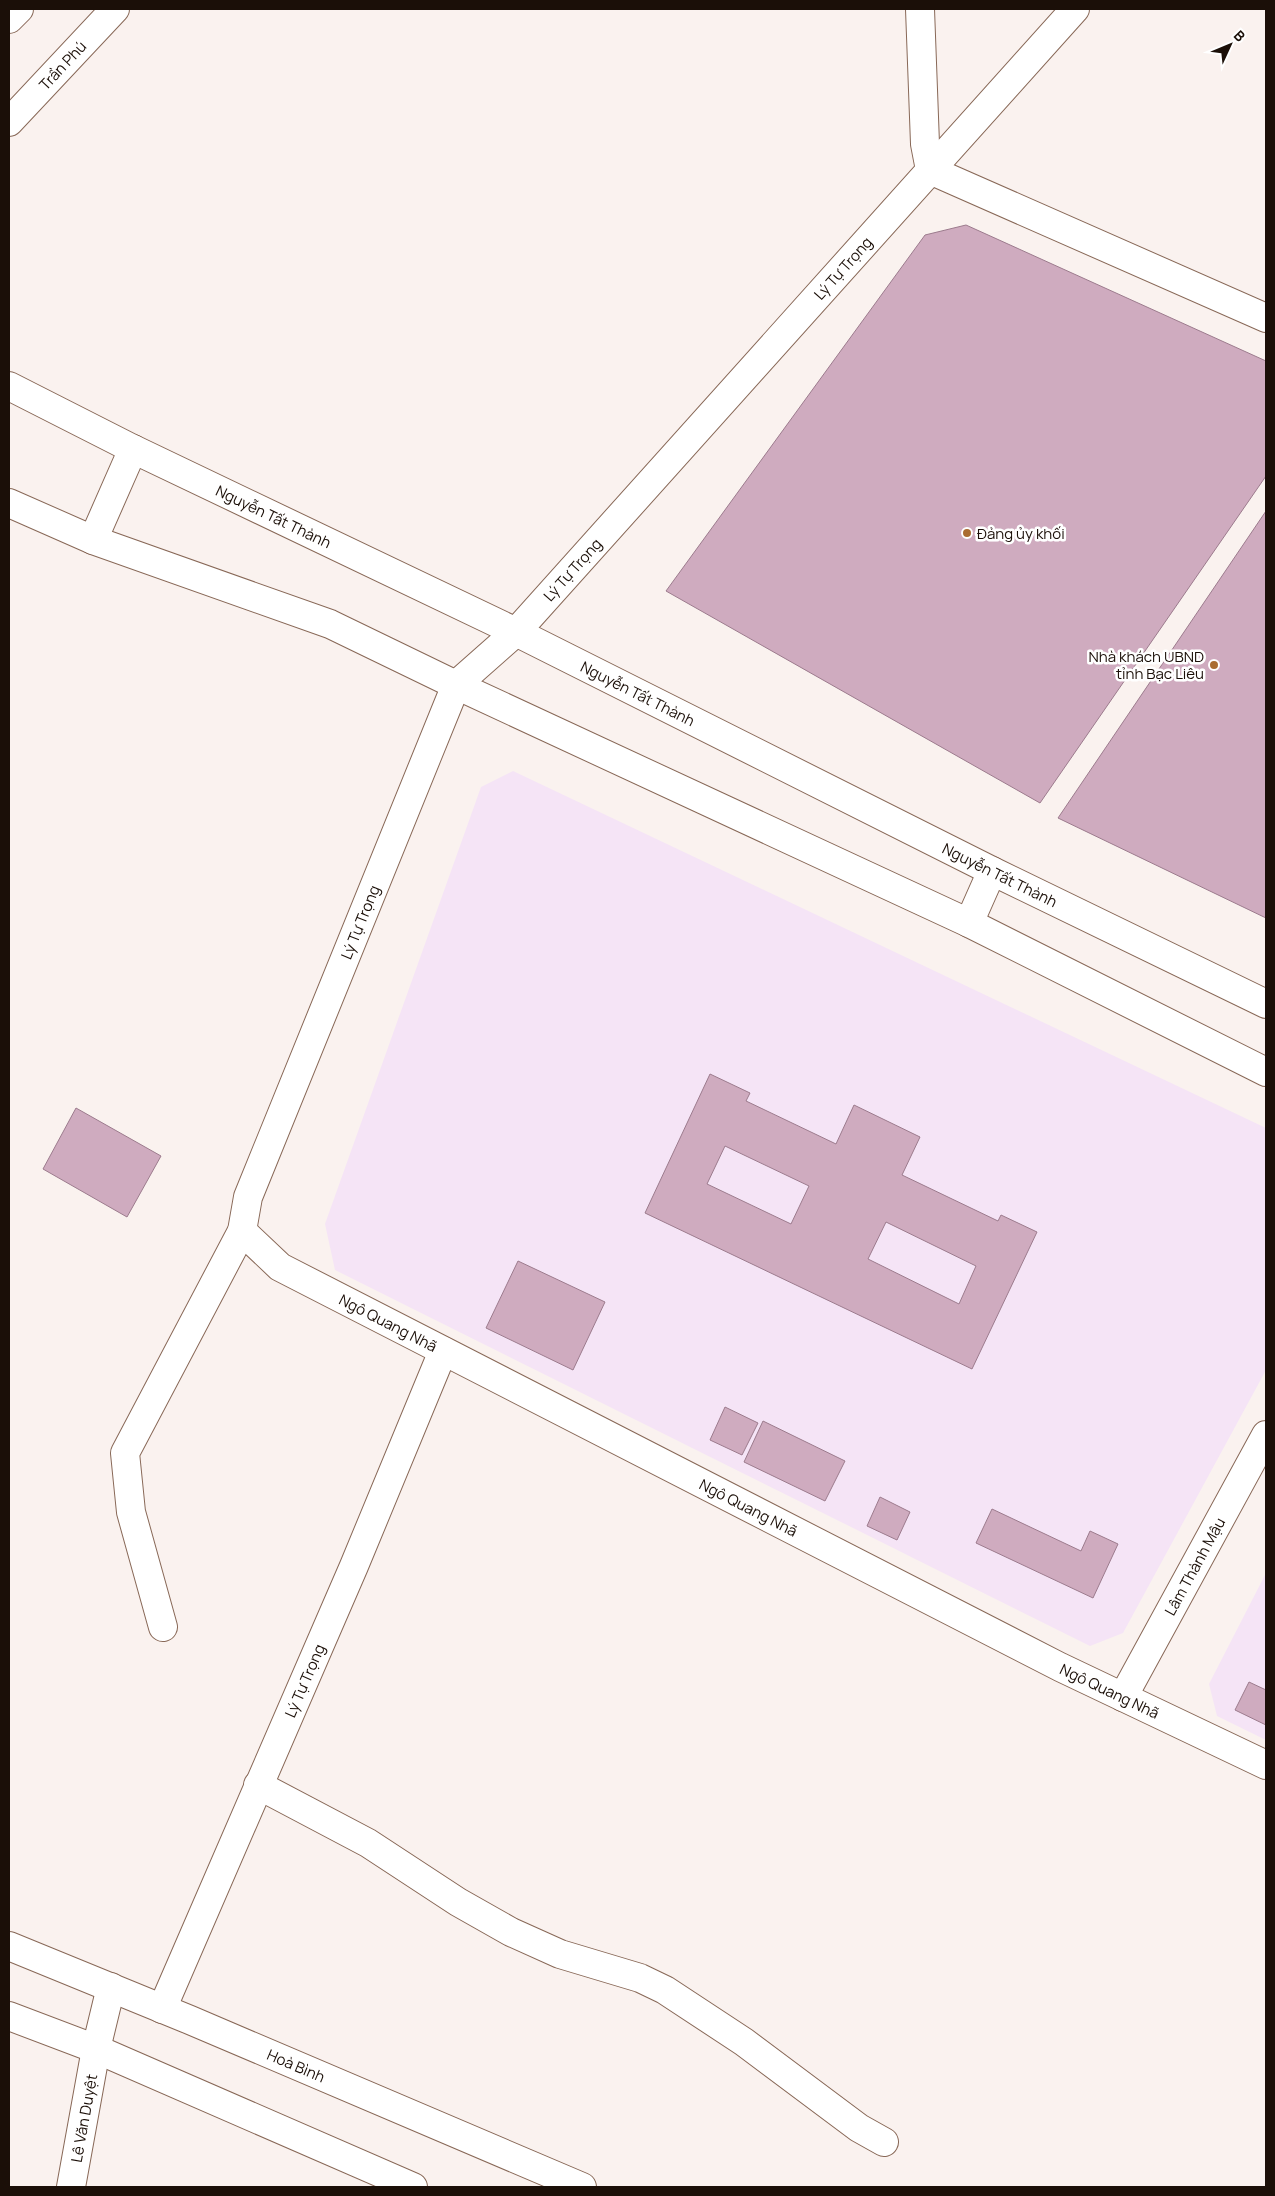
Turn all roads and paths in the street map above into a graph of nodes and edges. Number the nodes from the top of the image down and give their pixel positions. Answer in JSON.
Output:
{"nodes":[{"id":1,"x":19,"y":9,"type":"edge"},
{"id":2,"x":115,"y":9,"type":"edge"},
{"id":3,"x":920,"y":9,"type":"edge"},
{"id":4,"x":1075,"y":9,"type":"edge"},
{"id":5,"x":9,"y":19,"type":"edge"},
{"id":6,"x":9,"y":122,"type":"edge"},
{"id":7,"x":930,"y":170,"type":"junction"},
{"id":8,"x":1266,"y":318,"type":"edge"},
{"id":9,"x":9,"y":386,"type":"edge"},
{"id":10,"x":133,"y":449,"type":"junction"},
{"id":11,"x":9,"y":503,"type":"edge"},
{"id":12,"x":93,"y":540,"type":"junction"},
{"id":13,"x":516,"y":632,"type":"junction"},
{"id":14,"x":456,"y":685,"type":"junction"},
{"id":15,"x":992,"y":871,"type":"junction"},
{"id":16,"x":969,"y":923,"type":"junction"},
{"id":17,"x":1266,"y":1004,"type":"edge"},
{"id":18,"x":1266,"y":1072,"type":"edge"},
{"id":19,"x":242,"y":1231,"type":"junction"},
{"id":20,"x":443,"y":1351,"type":"junction"},
{"id":21,"x":1266,"y":1435,"type":"edge"},
{"id":22,"x":163,"y":1627,"type":"dead end"},
{"id":23,"x":1123,"y":1697,"type":"junction"},
{"id":24,"x":1266,"y":1765,"type":"edge"},
{"id":25,"x":258,"y":1786,"type":"junction"},
{"id":26,"x":9,"y":1946,"type":"edge"},
{"id":27,"x":111,"y":1987,"type":"junction"},
{"id":28,"x":162,"y":2009,"type":"junction"},
{"id":29,"x":9,"y":2016,"type":"edge"},
{"id":30,"x":96,"y":2049,"type":"junction"},
{"id":31,"x":884,"y":2142,"type":"dead end"},
{"id":32,"x":71,"y":2187,"type":"edge"},
{"id":33,"x":413,"y":2187,"type":"edge"},
{"id":34,"x":582,"y":2187,"type":"edge"}],
"edges":[{"from":1,"to":5,"type":"street"},
{"from":2,"to":6,"type":"street","name":"Trần Phú"},
{"from":3,"to":7,"type":"street"},
{"from":4,"to":7,"type":"street","name":"Lý Tự Trọng"},
{"from":7,"to":8,"type":"street"},
{"from":7,"to":13,"type":"street","name":"Lý Tự Trọng"},
{"from":9,"to":10,"type":"street","name":"Nguyễn Tất Thành"},
{"from":10,"to":12,"type":"street"},
{"from":10,"to":13,"type":"street","name":"Nguyễn Tất Thành"},
{"from":11,"to":12,"type":"street"},
{"from":12,"to":14,"type":"street"},
{"from":13,"to":14,"type":"street","name":"Lý Tự Trọng"},
{"from":13,"to":15,"type":"street","name":"Nguyễn Tất Thành"},
{"from":14,"to":16,"type":"street"},
{"from":14,"to":19,"type":"street","name":"Lý Tự Trọng"},
{"from":15,"to":16,"type":"street"},
{"from":15,"to":17,"type":"street","name":"Nguyễn Tất Thành"},
{"from":16,"to":18,"type":"street"},
{"from":19,"to":20,"type":"street","name":"Ngô Quang Nhã"},
{"from":19,"to":22,"type":"street","name":"Lý Tự Trọng"},
{"from":20,"to":23,"type":"street","name":"Ngô Quang Nhã"},
{"from":20,"to":25,"type":"street","name":"Lý Tự Trọng"},
{"from":21,"to":23,"type":"street","name":"Lâm Thành Mậu"},
{"from":23,"to":24,"type":"street","name":"Ngô Quang Nhã"},
{"from":25,"to":28,"type":"street","name":"Lý Tự Trọng"},
{"from":25,"to":31,"type":"street"},
{"from":26,"to":27,"type":"street","name":"Hoà Bình"},
{"from":27,"to":28,"type":"street","name":"Hoà Bình"},
{"from":27,"to":30,"type":"street","name":"Lê Văn Duyệt"},
{"from":28,"to":34,"type":"street","name":"Hoà Bình"},
{"from":29,"to":30,"type":"street"},
{"from":30,"to":32,"type":"street","name":"Lê Văn Duyệt"},
{"from":30,"to":33,"type":"street"}]}
